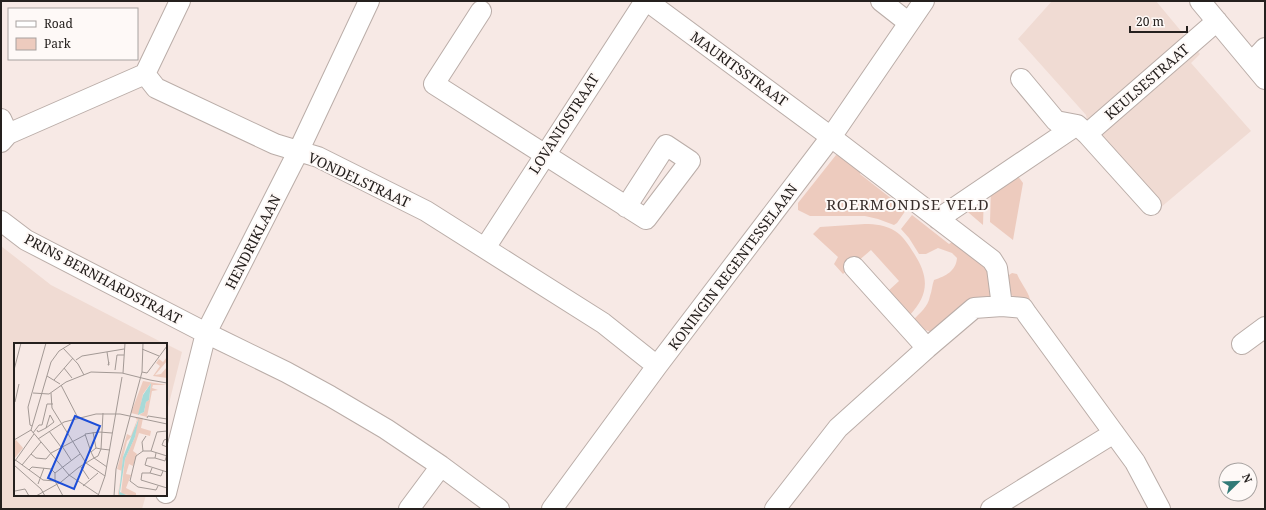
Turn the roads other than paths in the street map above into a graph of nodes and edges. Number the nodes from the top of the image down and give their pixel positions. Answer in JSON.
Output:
{"nodes":[{"id":1,"x":180,"y":1,"type":"edge"},
{"id":2,"x":369,"y":1,"type":"edge"},
{"id":3,"x":646,"y":1,"type":"edge"},
{"id":4,"x":880,"y":1,"type":"edge"},
{"id":5,"x":924,"y":1,"type":"edge"},
{"id":6,"x":1200,"y":1,"type":"edge"},
{"id":7,"x":482,"y":11,"type":"dead end"},
{"id":8,"x":1217,"y":21,"type":"junction"},
{"id":9,"x":909,"y":23,"type":"junction"},
{"id":10,"x":1259,"y":55,"type":"edge"},
{"id":11,"x":145,"y":74,"type":"junction"},
{"id":12,"x":1021,"y":79,"type":"dead end"},
{"id":13,"x":1265,"y":79,"type":"edge"},
{"id":14,"x":1082,"y":130,"type":"junction"},
{"id":15,"x":3,"y":132,"type":"edge"},
{"id":16,"x":832,"y":137,"type":"junction"},
{"id":17,"x":298,"y":152,"type":"junction"},
{"id":18,"x":544,"y":155,"type":"junction"},
{"id":19,"x":1151,"y":205,"type":"dead end"},
{"id":20,"x":626,"y":206,"type":"dead end"},
{"id":21,"x":938,"y":219,"type":"junction"},
{"id":22,"x":1,"y":221,"type":"edge"},
{"id":23,"x":485,"y":248,"type":"junction"},
{"id":24,"x":854,"y":267,"type":"dead end"},
{"id":25,"x":1002,"y":306,"type":"junction"},
{"id":26,"x":1265,"y":327,"type":"edge"},
{"id":27,"x":206,"y":333,"type":"junction"},
{"id":28,"x":1242,"y":344,"type":"dead end"},
{"id":29,"x":927,"y":348,"type":"junction"},
{"id":30,"x":657,"y":366,"type":"junction"},
{"id":31,"x":1114,"y":433,"type":"junction"},
{"id":32,"x":440,"y":466,"type":"junction"},
{"id":33,"x":167,"y":490,"type":"edge"},
{"id":34,"x":165,"y":496,"type":"edge"},
{"id":35,"x":162,"y":509,"type":"edge"},
{"id":36,"x":410,"y":509,"type":"edge"},
{"id":37,"x":499,"y":509,"type":"edge"},
{"id":38,"x":552,"y":509,"type":"edge"},
{"id":39,"x":775,"y":509,"type":"edge"},
{"id":40,"x":991,"y":509,"type":"edge"},
{"id":41,"x":1160,"y":509,"type":"edge"}],
"edges":[{"from":1,"to":11,"type":"street"},
{"from":2,"to":17,"type":"street","name":"HENDRIKLAAN"},
{"from":3,"to":16,"type":"street","name":"MAURITSSTRAAT"},
{"from":3,"to":18,"type":"street","name":"LOVANIOSTRAAT"},
{"from":4,"to":9,"type":"street"},
{"from":5,"to":9,"type":"street","name":"KONINGIN REGENTESSELAAN"},
{"from":6,"to":8,"type":"street"},
{"from":7,"to":18,"type":"street"},
{"from":8,"to":10,"type":"street"},
{"from":8,"to":14,"type":"street","name":"KEULSESTRAAT"},
{"from":9,"to":16,"type":"street","name":"KONINGIN REGENTESSELAAN"},
{"from":10,"to":13,"type":"street"},
{"from":11,"to":15,"type":"street"},
{"from":11,"to":17,"type":"street","name":"VONDELSTRAAT"},
{"from":12,"to":14,"type":"street"},
{"from":14,"to":19,"type":"street"},
{"from":14,"to":21,"type":"street","name":"KEULSESTRAAT"},
{"from":16,"to":21,"type":"street","name":"MAURITSSTRAAT"},
{"from":16,"to":30,"type":"street","name":"KONINGIN REGENTESSELAAN"},
{"from":17,"to":23,"type":"street","name":"VONDELSTRAAT"},
{"from":17,"to":27,"type":"street","name":"HENDRIKLAAN"},
{"from":18,"to":20,"type":"street"},
{"from":18,"to":23,"type":"street","name":"LOVANIOSTRAAT"},
{"from":21,"to":25,"type":"street","name":"MAURITSSTRAAT"},
{"from":22,"to":27,"type":"street","name":"PRINS BERNHARDSTRAAT"},
{"from":23,"to":30,"type":"street","name":"VONDELSTRAAT"},
{"from":24,"to":29,"type":"street"},
{"from":25,"to":29,"type":"street"},
{"from":25,"to":31,"type":"street"},
{"from":26,"to":28,"type":"street"},
{"from":27,"to":32,"type":"street","name":"PRINS BERNHARDSTRAAT"},
{"from":27,"to":33,"type":"street","name":"HENDRIKLAAN"},
{"from":29,"to":39,"type":"street"},
{"from":30,"to":38,"type":"street","name":"KONINGIN REGENTESSELAAN"},
{"from":31,"to":40,"type":"street"},
{"from":31,"to":41,"type":"street"},
{"from":32,"to":36,"type":"street"},
{"from":32,"to":37,"type":"street","name":"PRINS BERNHARDSTRAAT"},
{"from":34,"to":35,"type":"street","name":"HENDRIKLAAN"}]}
